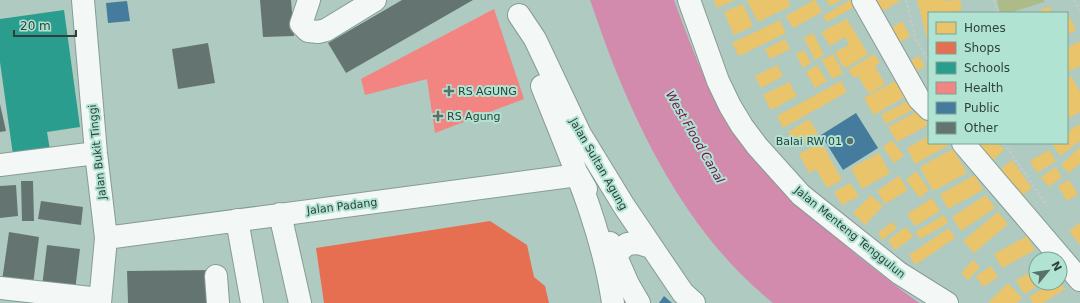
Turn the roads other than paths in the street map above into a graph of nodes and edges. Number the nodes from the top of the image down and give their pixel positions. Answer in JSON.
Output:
{"nodes":[{"id":1,"x":83,"y":0,"type":"edge"},
{"id":2,"x":309,"y":0,"type":"edge"},
{"id":3,"x":375,"y":0,"type":"edge"},
{"id":4,"x":689,"y":0,"type":"edge"},
{"id":5,"x":863,"y":0,"type":"edge"},
{"id":6,"x":516,"y":8,"type":"edge"},
{"id":7,"x":928,"y":108,"type":"edge"},
{"id":8,"x":964,"y":144,"type":"edge"},
{"id":9,"x":96,"y":153,"type":"junction"},
{"id":10,"x":0,"y":165,"type":"edge"},
{"id":11,"x":578,"y":175,"type":"junction"},
{"id":12,"x":280,"y":214,"type":"junction"},
{"id":13,"x":237,"y":220,"type":"junction"},
{"id":14,"x":106,"y":238,"type":"junction"},
{"id":15,"x":651,"y":247,"type":"junction"},
{"id":16,"x":612,"y":265,"type":"junction"},
{"id":17,"x":216,"y":276,"type":"dead end"},
{"id":18,"x":1080,"y":280,"type":"edge"},
{"id":19,"x":0,"y":288,"type":"edge"},
{"id":20,"x":100,"y":301,"type":"edge"},
{"id":21,"x":218,"y":303,"type":"edge"},
{"id":22,"x":252,"y":303,"type":"edge"},
{"id":23,"x":300,"y":303,"type":"edge"},
{"id":24,"x":613,"y":303,"type":"edge"},
{"id":25,"x":638,"y":303,"type":"edge"},
{"id":26,"x":694,"y":303,"type":"edge"},
{"id":27,"x":947,"y":303,"type":"edge"}],
"edges":[{"from":1,"to":9,"type":"street","name":"Jalan Bukit Tinggi"},
{"from":2,"to":3,"type":"street"},
{"from":4,"to":27,"type":"street","name":"Jalan Menteng Tenggulun"},
{"from":5,"to":7,"type":"street"},
{"from":6,"to":11,"type":"street","name":"Jalan Sultan Agung"},
{"from":6,"to":15,"type":"street","name":"Jalan Sultan Agung"},
{"from":8,"to":18,"type":"street"},
{"from":9,"to":10,"type":"street"},
{"from":9,"to":14,"type":"street","name":"Jalan Bukit Tinggi"},
{"from":11,"to":12,"type":"street","name":"Jalan Padang"},
{"from":11,"to":16,"type":"street","name":"Jalan Sultan Agung"},
{"from":12,"to":13,"type":"street","name":"Jalan Padang"},
{"from":12,"to":23,"type":"street"},
{"from":13,"to":14,"type":"street","name":"Jalan Padang"},
{"from":13,"to":22,"type":"street"},
{"from":14,"to":20,"type":"street","name":"Jalan Bukit Tinggi"},
{"from":15,"to":16,"type":"street"},
{"from":15,"to":26,"type":"street","name":"Jalan Sultan Agung"},
{"from":16,"to":24,"type":"street","name":"Jalan Sultan Agung"},
{"from":16,"to":25,"type":"street"},
{"from":17,"to":21,"type":"street"},
{"from":19,"to":20,"type":"street"}]}
